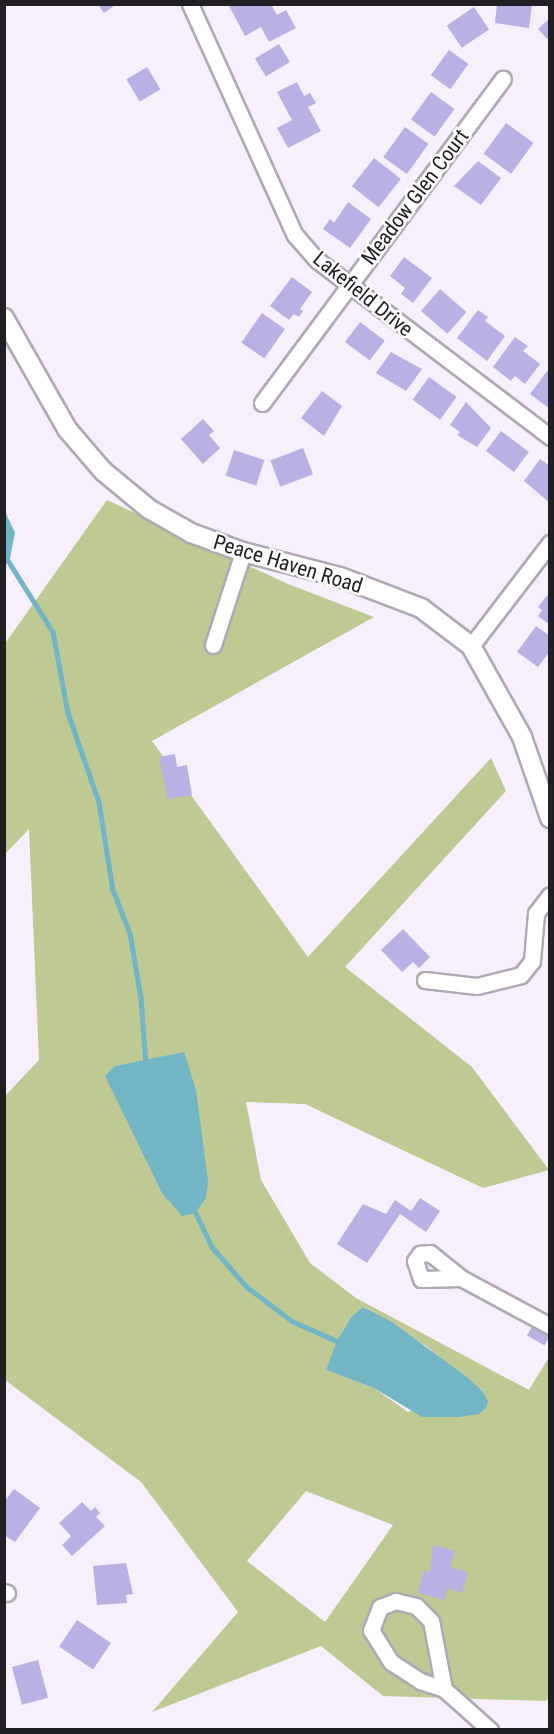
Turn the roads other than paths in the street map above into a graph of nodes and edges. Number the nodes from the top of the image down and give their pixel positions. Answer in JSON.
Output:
{"nodes":[{"id":1,"x":190,"y":4,"type":"edge"},
{"id":2,"x":503,"y":79,"type":"dead end"},
{"id":3,"x":349,"y":285,"type":"junction"},
{"id":4,"x":4,"y":318,"type":"edge"},
{"id":5,"x":262,"y":403,"type":"dead end"},
{"id":6,"x":549,"y":437,"type":"edge"},
{"id":7,"x":549,"y":543,"type":"edge"},
{"id":8,"x":243,"y":552,"type":"junction"},
{"id":9,"x":213,"y":645,"type":"dead end"},
{"id":10,"x":471,"y":646,"type":"junction"},
{"id":11,"x":549,"y":818,"type":"edge"},
{"id":12,"x":549,"y":895,"type":"edge"},
{"id":13,"x":425,"y":980,"type":"dead end"},
{"id":14,"x":461,"y":1278,"type":"dead end"},
{"id":15,"x":549,"y":1326,"type":"edge"},
{"id":16,"x":444,"y":1689,"type":"junction"},
{"id":17,"x":490,"y":1730,"type":"edge"}],
"edges":[{"from":1,"to":3,"type":"street","name":"Lakefield Drive"},
{"from":2,"to":3,"type":"street","name":"Meadow Glen Court"},
{"from":3,"to":5,"type":"street","name":"Meadow Glen Court"},
{"from":3,"to":6,"type":"street","name":"Lakefield Drive"},
{"from":4,"to":8,"type":"main road","name":"Peace Haven Road"},
{"from":7,"to":10,"type":"street"},
{"from":8,"to":9,"type":"street"},
{"from":8,"to":10,"type":"main road","name":"Peace Haven Road"},
{"from":10,"to":11,"type":"main road","name":"Peace Haven Road"},
{"from":12,"to":13,"type":"street"},
{"from":14,"to":15,"type":"street"},
{"from":16,"to":16,"type":"street"},
{"from":16,"to":17,"type":"street"}]}
